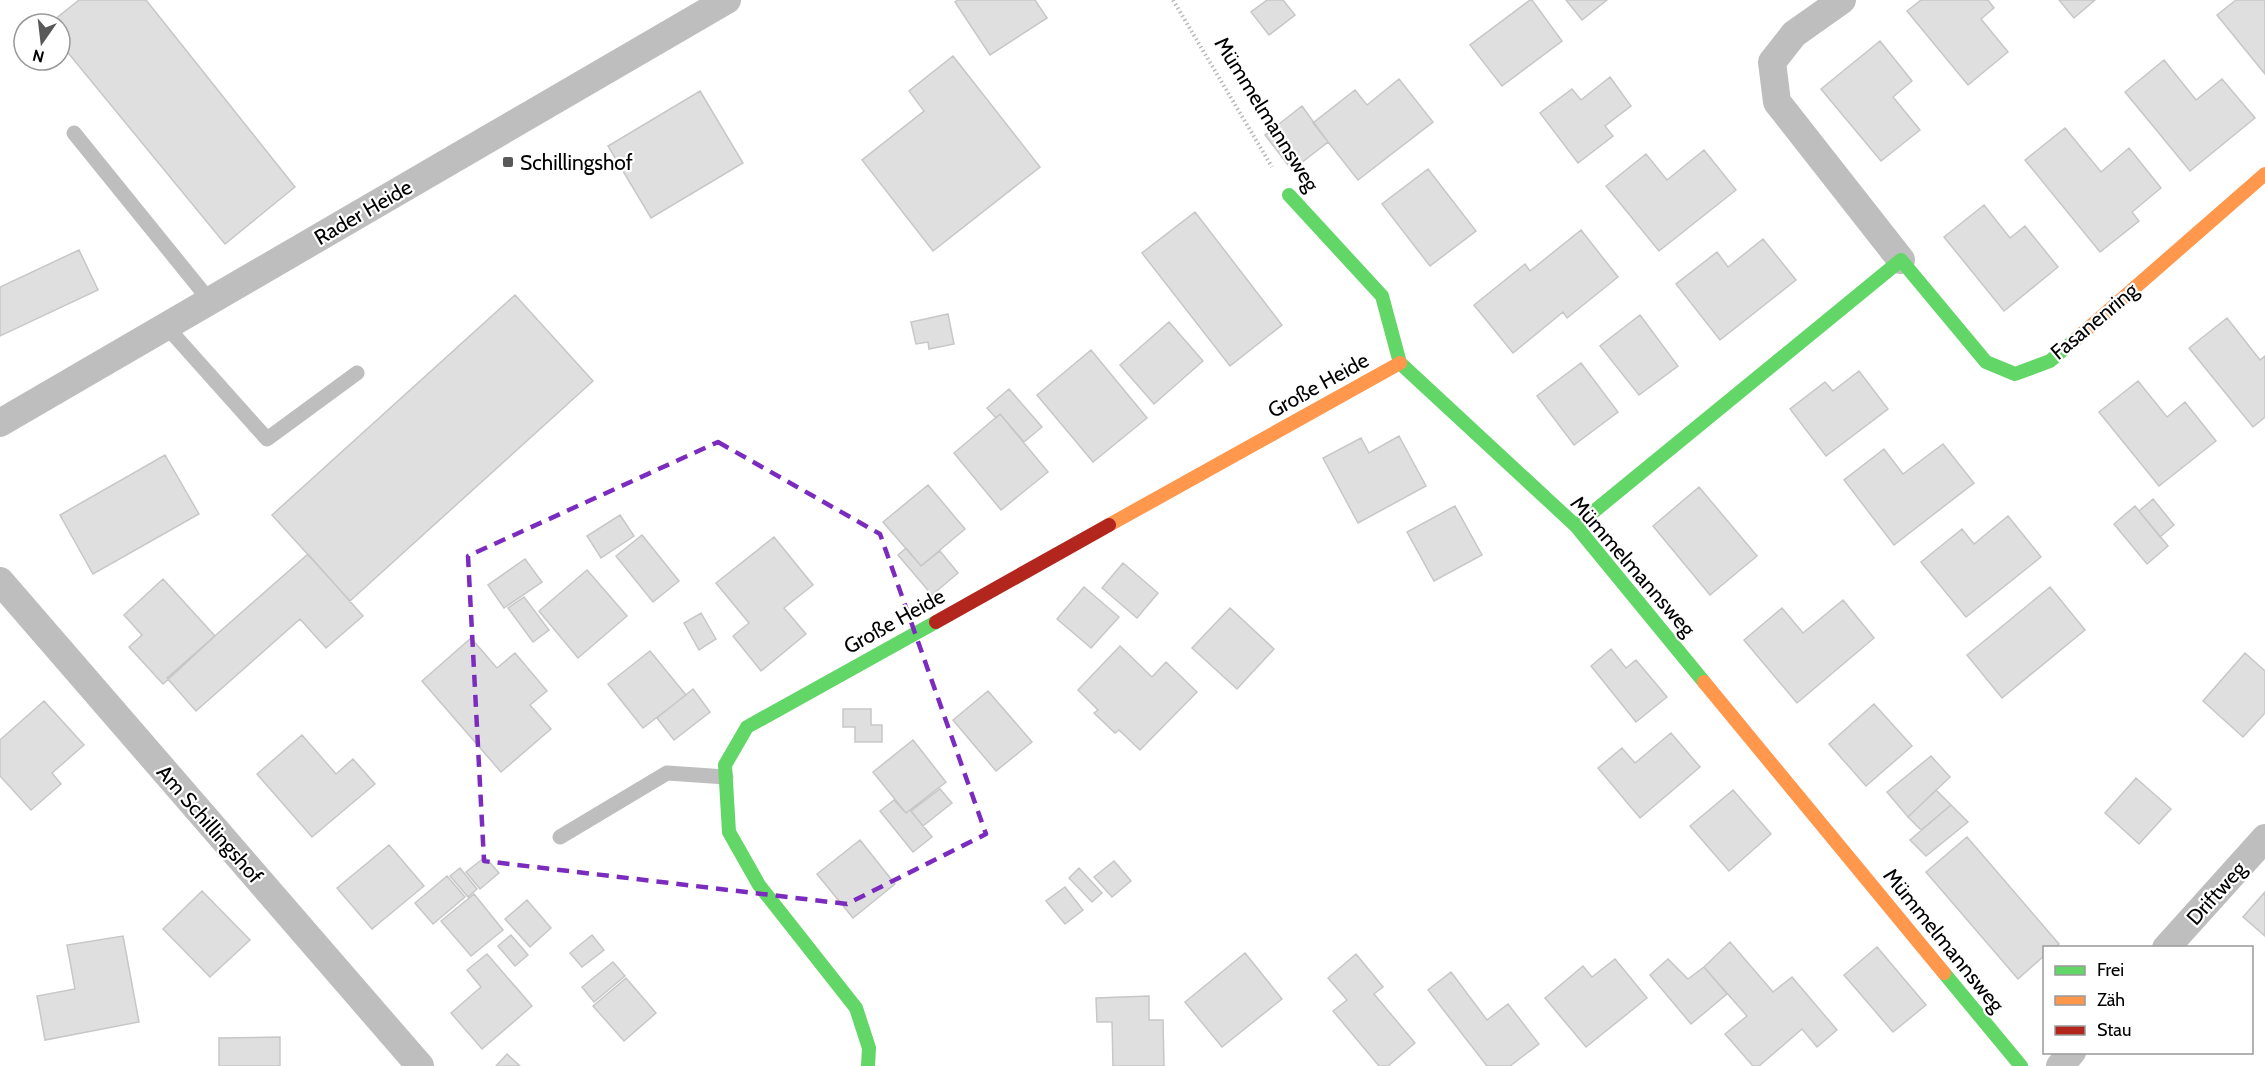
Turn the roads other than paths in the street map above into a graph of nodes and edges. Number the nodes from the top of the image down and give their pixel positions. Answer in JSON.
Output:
{"nodes":[{"id":1,"x":727,"y":0,"type":"edge"},
{"id":2,"x":1842,"y":0,"type":"edge"},
{"id":3,"x":74,"y":134,"type":"dead end"},
{"id":4,"x":2265,"y":174,"type":"edge"},
{"id":5,"x":1289,"y":195,"type":"road end"},
{"id":6,"x":1900,"y":260,"type":"junction"},
{"id":7,"x":210,"y":301,"type":"junction"},
{"id":8,"x":166,"y":326,"type":"junction"},
{"id":9,"x":1401,"y":363,"type":"junction"},
{"id":10,"x":357,"y":373,"type":"dead end"},
{"id":11,"x":0,"y":423,"type":"edge"},
{"id":12,"x":1576,"y":525,"type":"junction"},
{"id":13,"x":0,"y":581,"type":"edge"},
{"id":14,"x":726,"y":777,"type":"junction"},
{"id":15,"x":560,"y":837,"type":"dead end"},
{"id":16,"x":2265,"y":838,"type":"edge"},
{"id":17,"x":2168,"y":946,"type":"edge"},
{"id":18,"x":2071,"y":1054,"type":"edge"},
{"id":19,"x":420,"y":1066,"type":"edge"},
{"id":20,"x":868,"y":1066,"type":"edge"},
{"id":21,"x":2021,"y":1066,"type":"edge"},
{"id":22,"x":2060,"y":1066,"type":"edge"}],
"edges":[{"from":1,"to":7,"type":"street","name":"Rader Heide"},
{"from":2,"to":6,"type":"street","name":"Fasanenring"},
{"from":3,"to":7,"type":"lane"},
{"from":4,"to":6,"type":"street","name":"Fasanenring"},
{"from":5,"to":9,"type":"street","name":"Mümmelmannsweg"},
{"from":6,"to":12,"type":"street"},
{"from":7,"to":8,"type":"street","name":"Rader Heide"},
{"from":8,"to":10,"type":"lane"},
{"from":8,"to":11,"type":"street","name":"Rader Heide"},
{"from":9,"to":12,"type":"street","name":"Mümmelmannsweg"},
{"from":9,"to":14,"type":"street","name":"Große Heide"},
{"from":12,"to":21,"type":"street","name":"Mümmelmannsweg"},
{"from":13,"to":19,"type":"street","name":"Am Schillingshof"},
{"from":14,"to":15,"type":"lane"},
{"from":14,"to":20,"type":"street","name":"Große Heide"},
{"from":16,"to":17,"type":"street","name":"Driftweg"},
{"from":18,"to":22,"type":"street"}]}
